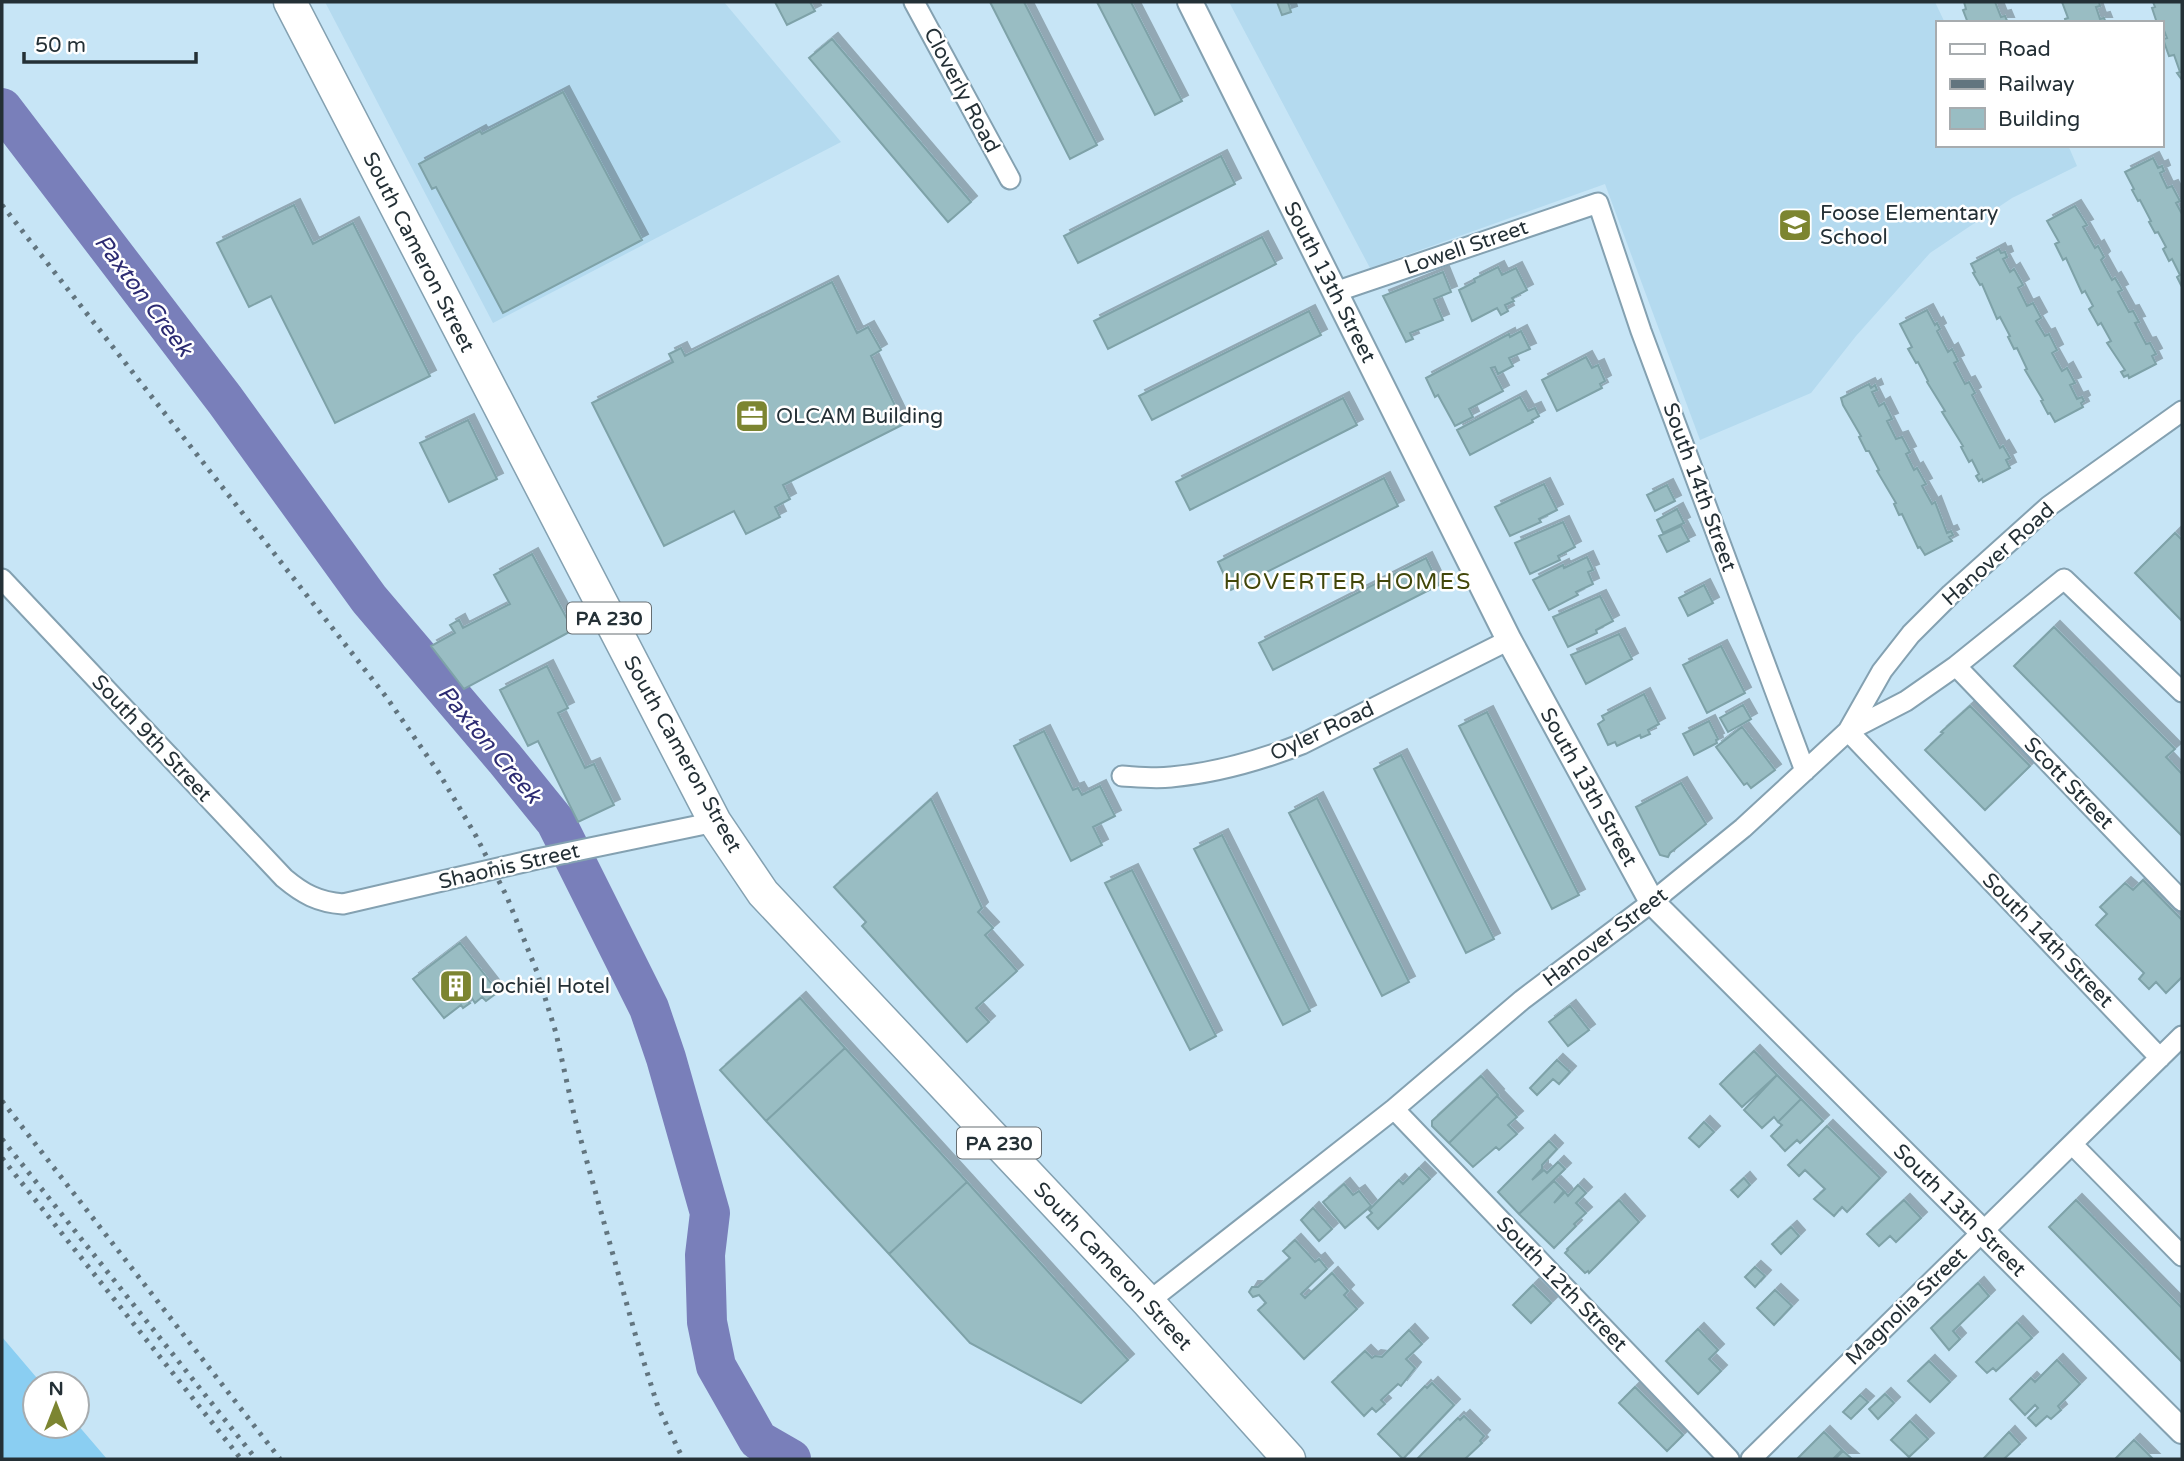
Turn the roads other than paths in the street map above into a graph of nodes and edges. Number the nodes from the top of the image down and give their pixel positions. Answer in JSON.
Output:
{"nodes":[{"id":1,"x":289,"y":2,"type":"edge"},
{"id":2,"x":914,"y":2,"type":"edge"},
{"id":3,"x":1190,"y":2,"type":"edge"},
{"id":4,"x":1010,"y":179,"type":"dead end"},
{"id":5,"x":1598,"y":203,"type":"joint"},
{"id":6,"x":1335,"y":292,"type":"junction"},
{"id":7,"x":2182,"y":411,"type":"edge"},
{"id":8,"x":2,"y":579,"type":"edge"},
{"id":9,"x":1509,"y":640,"type":"junction"},
{"id":10,"x":1956,"y":666,"type":"junction"},
{"id":11,"x":2182,"y":692,"type":"edge"},
{"id":12,"x":1848,"y":731,"type":"junction"},
{"id":13,"x":1805,"y":771,"type":"junction"},
{"id":14,"x":1122,"y":776,"type":"dead end"},
{"id":15,"x":715,"y":822,"type":"junction"},
{"id":16,"x":305,"y":895,"type":"joint"},
{"id":17,"x":2182,"y":901,"type":"edge"},
{"id":18,"x":1652,"y":902,"type":"junction"},
{"id":19,"x":2182,"y":1036,"type":"edge"},
{"id":20,"x":2160,"y":1058,"type":"junction"},
{"id":21,"x":1394,"y":1110,"type":"junction"},
{"id":22,"x":2072,"y":1144,"type":"junction"},
{"id":23,"x":1982,"y":1232,"type":"junction"},
{"id":24,"x":2182,"y":1256,"type":"edge"},
{"id":25,"x":1148,"y":1302,"type":"junction"},
{"id":26,"x":2182,"y":1432,"type":"edge"},
{"id":27,"x":1289,"y":1459,"type":"edge"},
{"id":28,"x":1730,"y":1459,"type":"edge"},
{"id":29,"x":1751,"y":1459,"type":"edge"}],
"edges":[{"from":1,"to":15,"type":"main road","name":"South Cameron Street","number":"PA 230"},
{"from":2,"to":4,"type":"street","name":"Cloverly Road"},
{"from":3,"to":6,"type":"street","name":"South 13th Street"},
{"from":5,"to":6,"type":"street","name":"Lowell Street"},
{"from":5,"to":13,"type":"street","name":"South 14th Street"},
{"from":6,"to":9,"type":"street","name":"South 13th Street"},
{"from":7,"to":12,"type":"street","name":"Hanover Road"},
{"from":8,"to":16,"type":"street","name":"South 9th Street"},
{"from":9,"to":14,"type":"street","name":"Oyler Road"},
{"from":9,"to":18,"type":"street","name":"South 13th Street"},
{"from":10,"to":11,"type":"street","name":"Hanover Street"},
{"from":10,"to":12,"type":"street","name":"Hanover Street"},
{"from":10,"to":17,"type":"street","name":"Scott Street"},
{"from":12,"to":13,"type":"street","name":"Hanover Street"},
{"from":12,"to":20,"type":"street","name":"South 14th Street"},
{"from":13,"to":18,"type":"street","name":"Hanover Street"},
{"from":15,"to":16,"type":"street","name":"Shaonis Street"},
{"from":15,"to":25,"type":"main road","name":"South Cameron Street","number":"PA 230"},
{"from":18,"to":21,"type":"street","name":"Hanover Street"},
{"from":18,"to":23,"type":"street","name":"South 13th Street"},
{"from":19,"to":20,"type":"street","name":"Magnolia Street"},
{"from":20,"to":22,"type":"street","name":"Magnolia Street"},
{"from":21,"to":25,"type":"street","name":"Hanover Street"},
{"from":21,"to":28,"type":"street","name":"South 12th Street"},
{"from":22,"to":23,"type":"street","name":"Magnolia Street"},
{"from":22,"to":24,"type":"street"},
{"from":23,"to":26,"type":"street","name":"South 13th Street"},
{"from":23,"to":29,"type":"street","name":"Magnolia Street"},
{"from":25,"to":27,"type":"main road","name":"South Cameron Street","number":"PA 230"}]}
